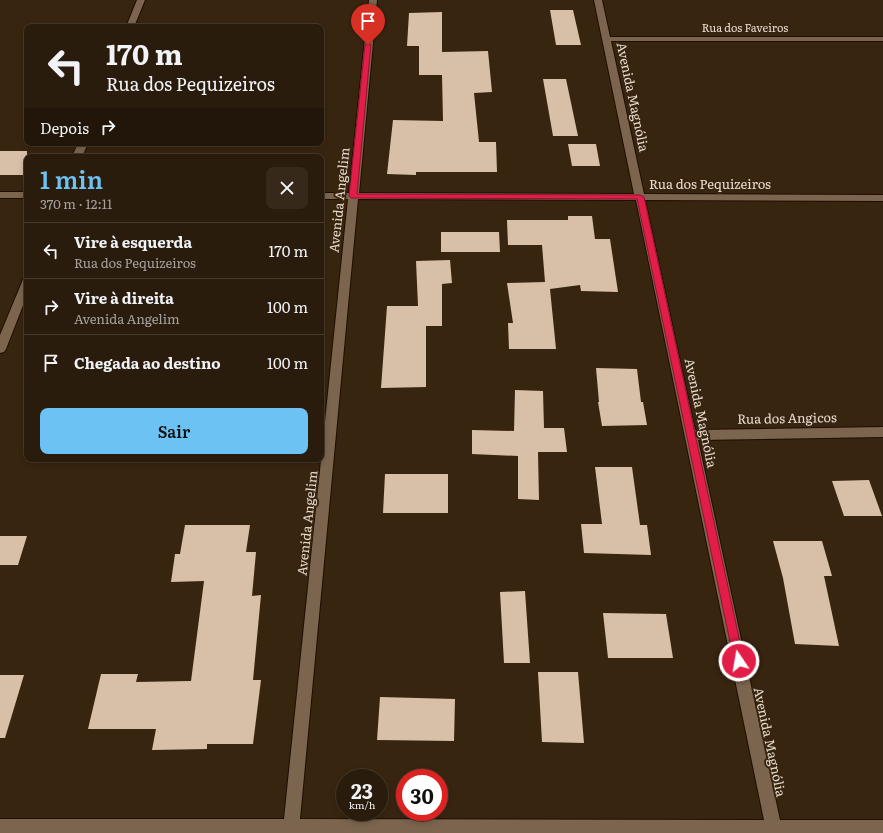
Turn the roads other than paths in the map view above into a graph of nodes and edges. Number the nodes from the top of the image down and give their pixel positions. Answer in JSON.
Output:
{"nodes":[{"id":1,"x":141,"y":0,"type":"edge"},
{"id":2,"x":373,"y":0,"type":"edge"},
{"id":3,"x":598,"y":0,"type":"edge"},
{"id":4,"x":131,"y":24,"type":"edge"},
{"id":5,"x":606,"y":39,"type":"junction"},
{"id":6,"x":883,"y":39,"type":"edge"},
{"id":7,"x":0,"y":195,"type":"edge"},
{"id":8,"x":24,"y":195,"type":"edge"},
{"id":9,"x":324,"y":196,"type":"edge"},
{"id":10,"x":353,"y":196,"type":"junction"},
{"id":11,"x":640,"y":197,"type":"junction"},
{"id":12,"x":883,"y":198,"type":"edge"},
{"id":13,"x":24,"y":289,"type":"edge"},
{"id":14,"x":0,"y":349,"type":"edge"},
{"id":15,"x":883,"y":432,"type":"edge"},
{"id":16,"x":691,"y":435,"type":"junction"},
{"id":17,"x":0,"y":827,"type":"edge"},
{"id":18,"x":883,"y":828,"type":"edge"},
{"id":19,"x":291,"y":830,"type":"edge"},
{"id":20,"x":774,"y":830,"type":"edge"}],
"edges":[{"from":1,"to":4,"type":"street"},
{"from":2,"to":10,"type":"street","name":"Avenida Angelim"},
{"from":3,"to":5,"type":"street","name":"Avenida Magnólia"},
{"from":5,"to":6,"type":"street","name":"Rua dos Faveiros"},
{"from":5,"to":11,"type":"street","name":"Avenida Magnólia"},
{"from":7,"to":8,"type":"street"},
{"from":9,"to":10,"type":"street","name":"Rua dos Pequizeiros"},
{"from":10,"to":11,"type":"street","name":"Rua dos Pequizeiros"},
{"from":10,"to":19,"type":"street","name":"Avenida Angelim"},
{"from":11,"to":12,"type":"street","name":"Rua dos Pequizeiros"},
{"from":11,"to":16,"type":"street","name":"Avenida Magnólia"},
{"from":13,"to":14,"type":"street"},
{"from":15,"to":16,"type":"street","name":"Rua dos Angicos"},
{"from":16,"to":20,"type":"street","name":"Avenida Magnólia"},
{"from":17,"to":19,"type":"street"},
{"from":18,"to":20,"type":"street"},
{"from":19,"to":20,"type":"street"}]}
